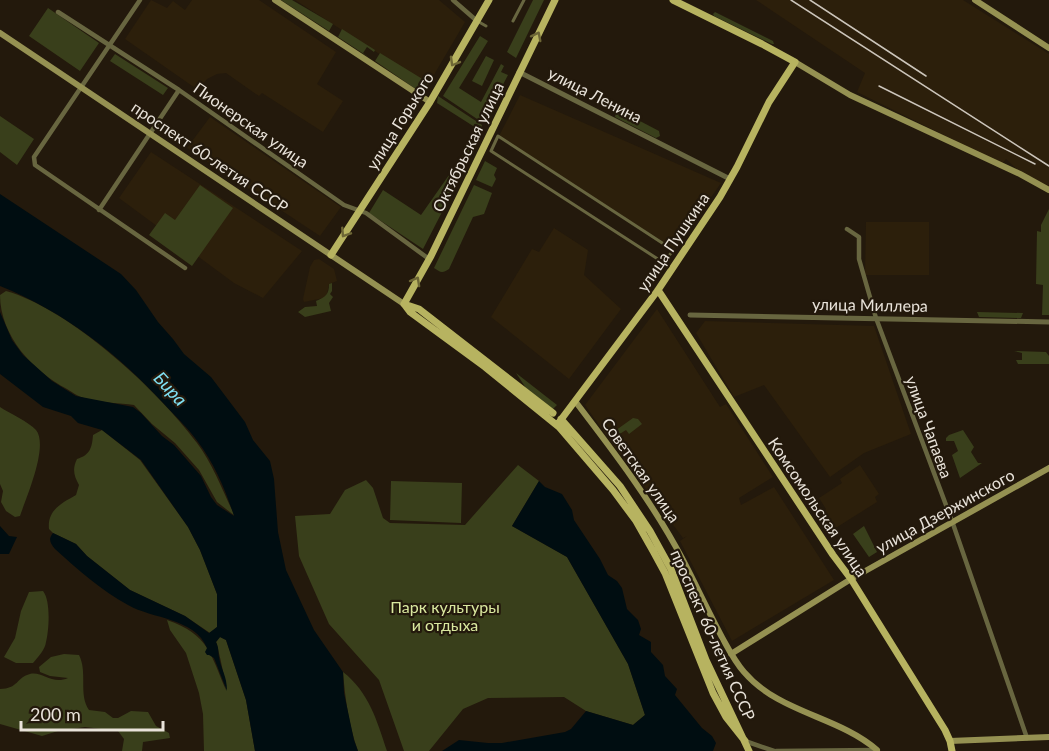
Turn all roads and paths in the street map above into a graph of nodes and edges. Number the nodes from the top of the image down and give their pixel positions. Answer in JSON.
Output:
{"nodes":[{"id":1,"x":140,"y":0,"type":"edge"},
{"id":2,"x":275,"y":0,"type":"edge"},
{"id":3,"x":453,"y":0,"type":"edge"},
{"id":4,"x":489,"y":0,"type":"edge"},
{"id":5,"x":524,"y":0,"type":"edge"},
{"id":6,"x":555,"y":0,"type":"edge"},
{"id":7,"x":673,"y":0,"type":"edge"},
{"id":8,"x":975,"y":0,"type":"edge"},
{"id":9,"x":58,"y":12,"type":"dead end"},
{"id":10,"x":477,"y":21,"type":"junction"},
{"id":11,"x":513,"y":21,"type":"dead end"},
{"id":12,"x":486,"y":26,"type":"dead end"},
{"id":13,"x":0,"y":33,"type":"edge"},
{"id":14,"x":110,"y":45,"type":"junction"},
{"id":15,"x":1049,"y":48,"type":"edge"},
{"id":16,"x":795,"y":62,"type":"junction"},
{"id":17,"x":519,"y":72,"type":"junction"},
{"id":18,"x":81,"y":86,"type":"junction"},
{"id":19,"x":179,"y":90,"type":"junction"},
{"id":20,"x":430,"y":102,"type":"junction"},
{"id":21,"x":150,"y":133,"type":"junction"},
{"id":22,"x":491,"y":151,"type":"joint"},
{"id":23,"x":730,"y":179,"type":"junction"},
{"id":24,"x":1049,"y":190,"type":"edge"},
{"id":25,"x":99,"y":210,"type":"junction"},
{"id":26,"x":358,"y":212,"type":"junction"},
{"id":27,"x":847,"y":229,"type":"dead end"},
{"id":28,"x":331,"y":255,"type":"junction"},
{"id":29,"x":429,"y":259,"type":"junction"},
{"id":30,"x":185,"y":268,"type":"dead end"},
{"id":31,"x":658,"y":291,"type":"junction"},
{"id":32,"x":404,"y":304,"type":"junction"},
{"id":33,"x":690,"y":315,"type":"dead end"},
{"id":34,"x":876,"y":318,"type":"junction"},
{"id":35,"x":1049,"y":322,"type":"edge"},
{"id":36,"x":575,"y":401,"type":"junction"},
{"id":37,"x":553,"y":413,"type":"joint"},
{"id":38,"x":559,"y":422,"type":"junction"},
{"id":39,"x":1049,"y":468,"type":"edge"},
{"id":40,"x":952,"y":521,"type":"junction"},
{"id":41,"x":851,"y":579,"type":"junction"},
{"id":42,"x":731,"y":654,"type":"junction"},
{"id":43,"x":1049,"y":737,"type":"edge"},
{"id":44,"x":1027,"y":738,"type":"junction"},
{"id":45,"x":745,"y":741,"type":"junction"},
{"id":46,"x":950,"y":741,"type":"junction"},
{"id":47,"x":877,"y":750,"type":"edge"},
{"id":48,"x":749,"y":751,"type":"edge"},
{"id":49,"x":775,"y":751,"type":"edge"},
{"id":50,"x":952,"y":751,"type":"edge"}],
"edges":[{"from":1,"to":14,"type":"street"},
{"from":2,"to":20,"type":"main road"},
{"from":3,"to":10,"type":"street"},
{"from":4,"to":10,"type":"main road","name":"улица Горького"},
{"from":5,"to":11,"type":"street"},
{"from":17,"to":6,"type":"main road","name":"Октябрьская улица","one_way":true},
{"from":7,"to":16,"type":"main road"},
{"from":8,"to":15,"type":"main road"},
{"from":9,"to":14,"type":"street","name":"Пионерская улица"},
{"from":10,"to":12,"type":"street"},
{"from":10,"to":20,"type":"main road","name":"улица Горького","one_way":true},
{"from":13,"to":18,"type":"main road","name":"проспект 60-летия СССР"},
{"from":14,"to":18,"type":"street"},
{"from":14,"to":19,"type":"street","name":"Пионерская улица"},
{"from":16,"to":23,"type":"main road","name":"улица Пушкина"},
{"from":16,"to":24,"type":"main road"},
{"from":17,"to":23,"type":"street","name":"улица Ленина"},
{"from":17,"to":29,"type":"main road","name":"Октябрьская улица"},
{"from":18,"to":21,"type":"main road","name":"проспект 60-летия СССР"},
{"from":18,"to":25,"type":"street"},
{"from":19,"to":21,"type":"street"},
{"from":19,"to":26,"type":"street","name":"Пионерская улица"},
{"from":20,"to":26,"type":"main road","name":"улица Горького"},
{"from":21,"to":25,"type":"street"},
{"from":21,"to":28,"type":"main road","name":"проспект 60-летия СССР"},
{"from":22,"to":22,"type":"street"},
{"from":23,"to":31,"type":"main road","name":"улица Пушкина"},
{"from":25,"to":30,"type":"street"},
{"from":26,"to":28,"type":"main road","name":"улица Горького","one_way":true},
{"from":26,"to":29,"type":"street","name":"Пионерская улица"},
{"from":27,"to":34,"type":"street","name":"улица Чапаева"},
{"from":28,"to":32,"type":"main road","name":"проспект 60-летия СССР"},
{"from":32,"to":29,"type":"main road","name":"Октябрьская улица","one_way":true},
{"from":31,"to":36,"type":"main road","name":"улица Пушкина"},
{"from":31,"to":41,"type":"main road","name":"Комсомольская улица"},
{"from":32,"to":37,"type":"main road","name":"проспект 60-летия СССР"},
{"from":32,"to":38,"type":"main road","name":"проспект 60-летия СССР"},
{"from":33,"to":34,"type":"street","name":"улица Миллера"},
{"from":34,"to":35,"type":"street","name":"улица Миллера"},
{"from":34,"to":40,"type":"street","name":"улица Чапаева"},
{"from":36,"to":38,"type":"main road","name":"улица Пушкина"},
{"from":36,"to":42,"type":"main road","name":"Советская улица"},
{"from":37,"to":38,"type":"main road","name":"проспект 60-летия СССР"},
{"from":38,"to":45,"type":"main road","name":"проспект 60-летия СССР"},
{"from":39,"to":40,"type":"main road","name":"улица Дзержинского"},
{"from":40,"to":41,"type":"main road","name":"улица Дзержинского"},
{"from":40,"to":44,"type":"street","name":"улица Чапаева"},
{"from":41,"to":42,"type":"main road","name":"улица Дзержинского"},
{"from":41,"to":46,"type":"main road","name":"Комсомольская улица"},
{"from":42,"to":47,"type":"main road","name":"Советская улица"},
{"from":43,"to":44,"type":"main road"},
{"from":44,"to":46,"type":"main road"},
{"from":45,"to":48,"type":"main road","name":"проспект 60-летия СССР"},
{"from":45,"to":49,"type":"street"},
{"from":46,"to":50,"type":"main road"},
{"from":47,"to":49,"type":"street"}]}
